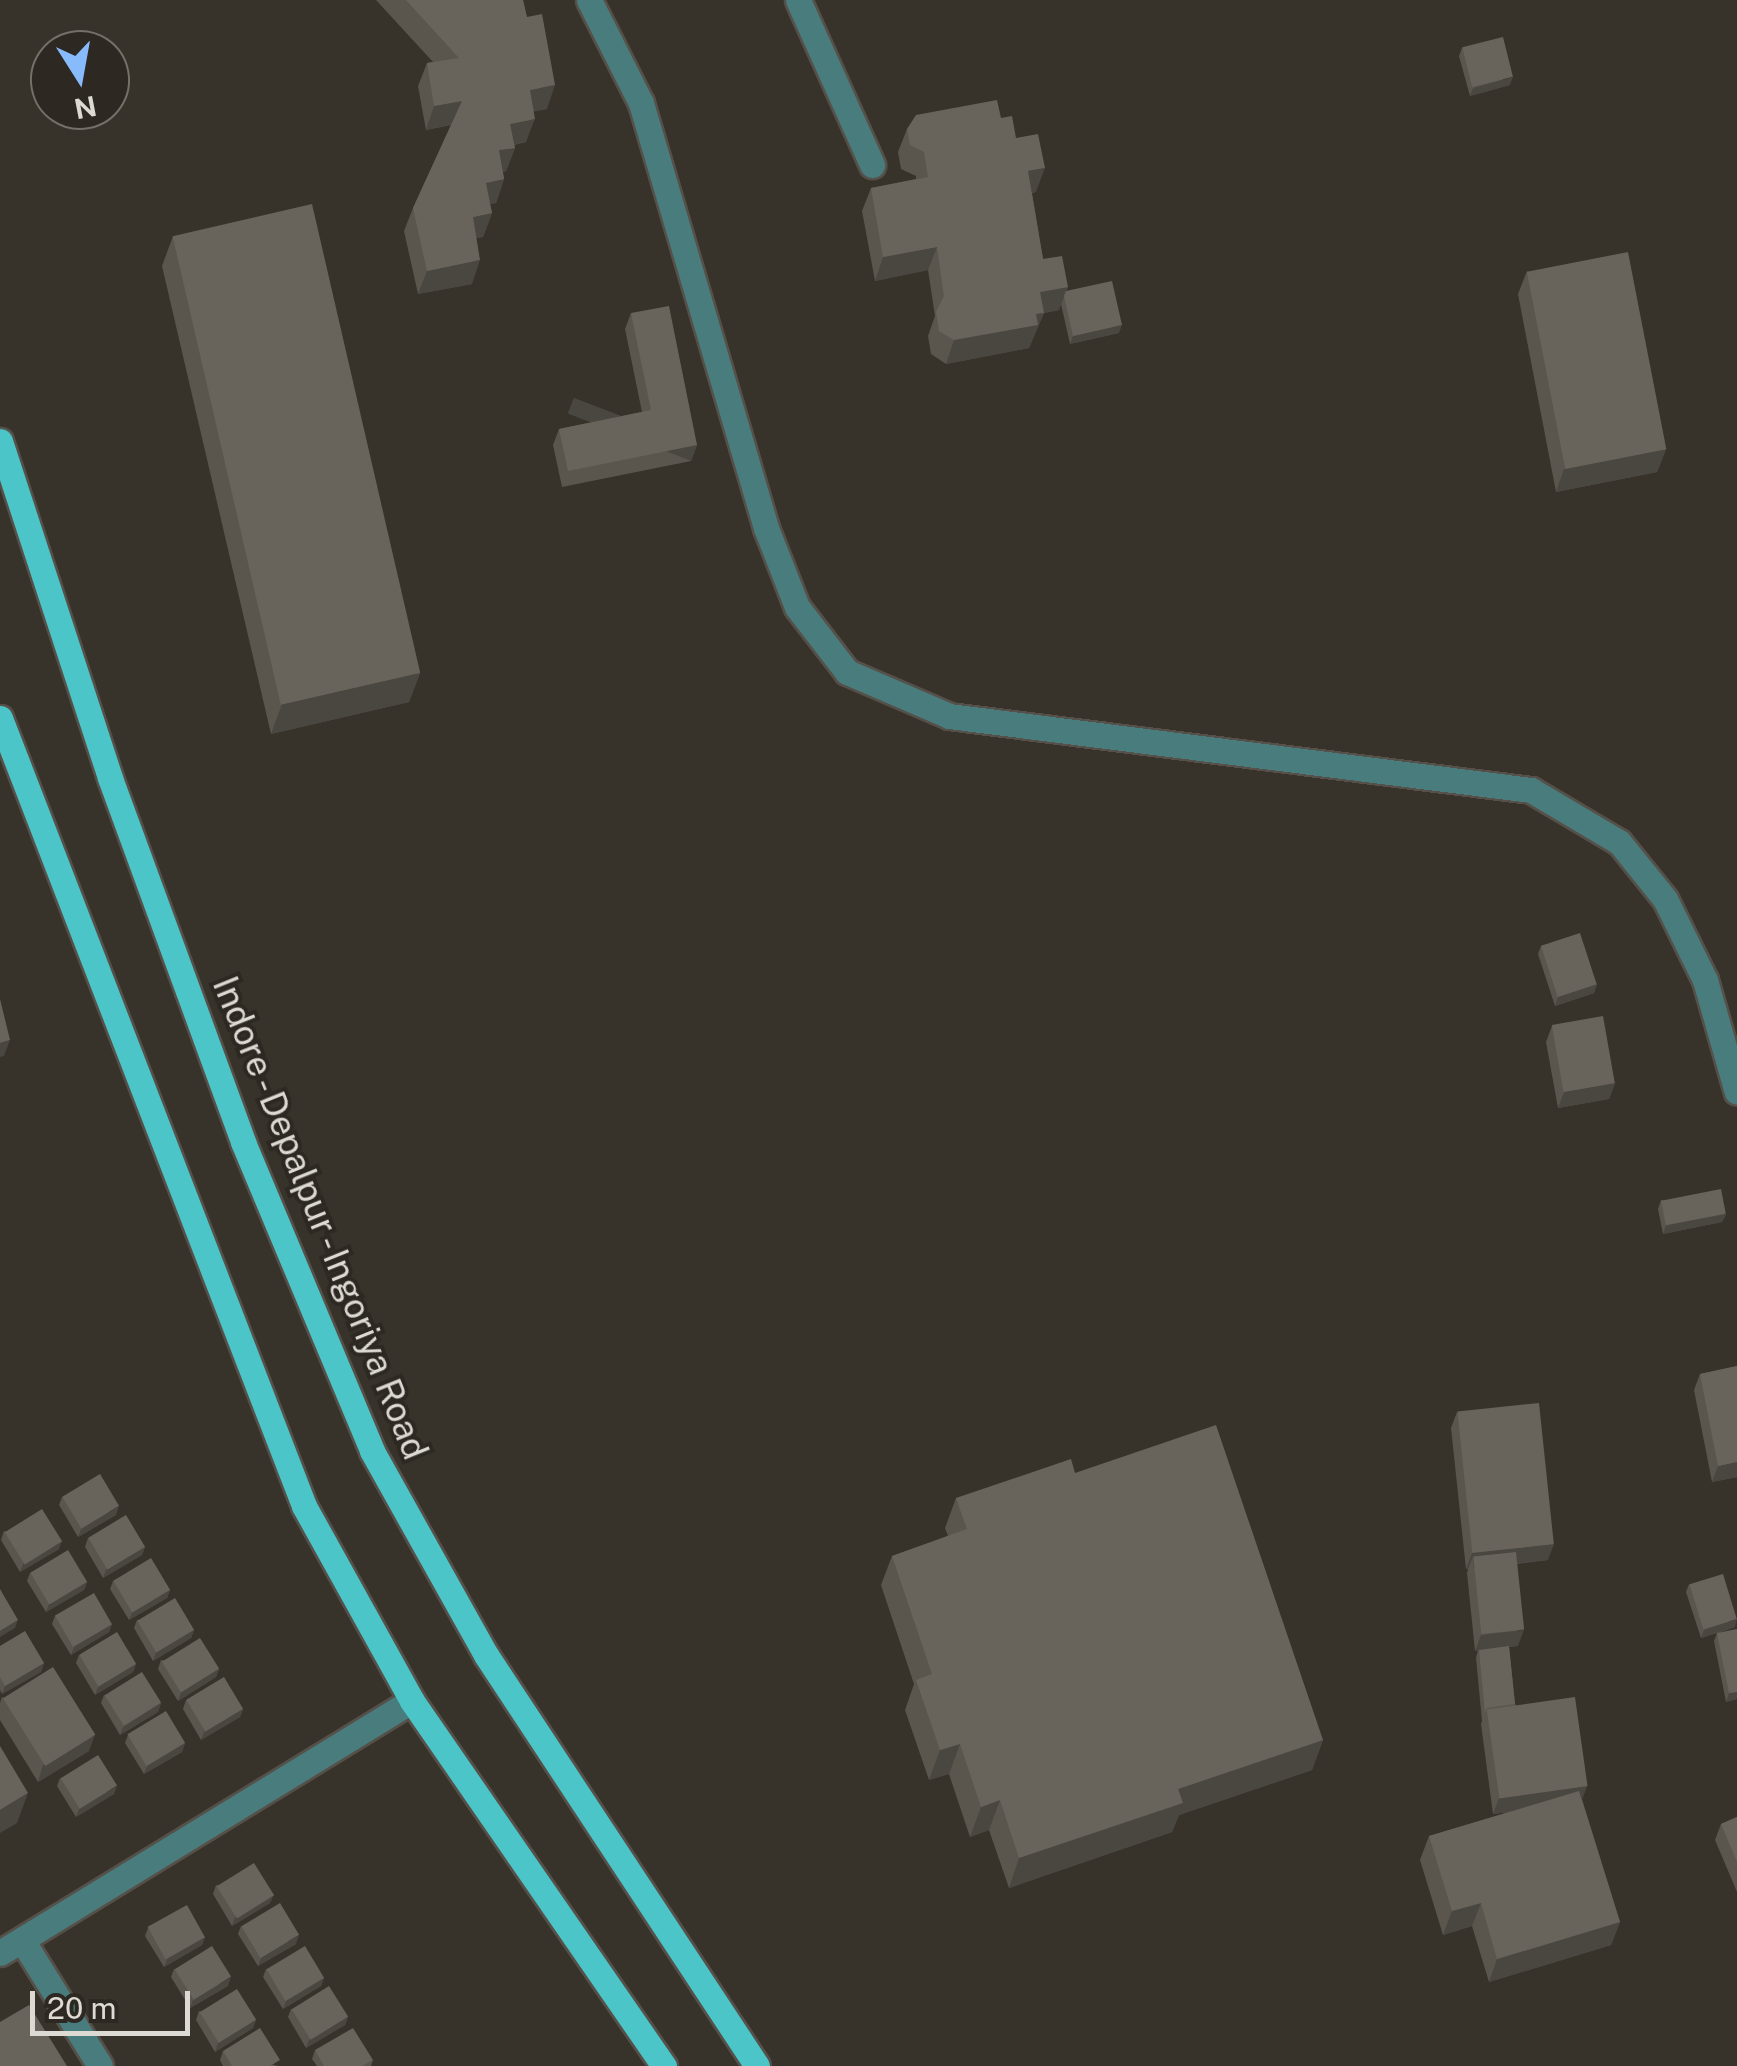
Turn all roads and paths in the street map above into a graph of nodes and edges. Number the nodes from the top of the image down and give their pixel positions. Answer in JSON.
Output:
{"nodes":[{"id":1,"x":589,"y":0,"type":"edge"},
{"id":2,"x":798,"y":0,"type":"edge"},
{"id":3,"x":872,"y":165,"type":"dead end"},
{"id":4,"x":0,"y":441,"type":"edge"},
{"id":5,"x":0,"y":718,"type":"edge"},
{"id":6,"x":1737,"y":1092,"type":"edge"},
{"id":7,"x":412,"y":1701,"type":"junction"},
{"id":8,"x":11,"y":1947,"type":"edge"},
{"id":9,"x":100,"y":2066,"type":"edge"},
{"id":10,"x":664,"y":2066,"type":"edge"},
{"id":11,"x":757,"y":2066,"type":"edge"}],
"edges":[{"from":1,"to":6,"type":"street"},
{"from":2,"to":3,"type":"street"},
{"from":4,"to":11,"type":"main road","name":"Indore - Depalpur - Ingoriya Road"},
{"from":5,"to":7,"type":"main road"},
{"from":7,"to":8,"type":"street"},
{"from":7,"to":10,"type":"main road"},
{"from":8,"to":9,"type":"street"}]}
